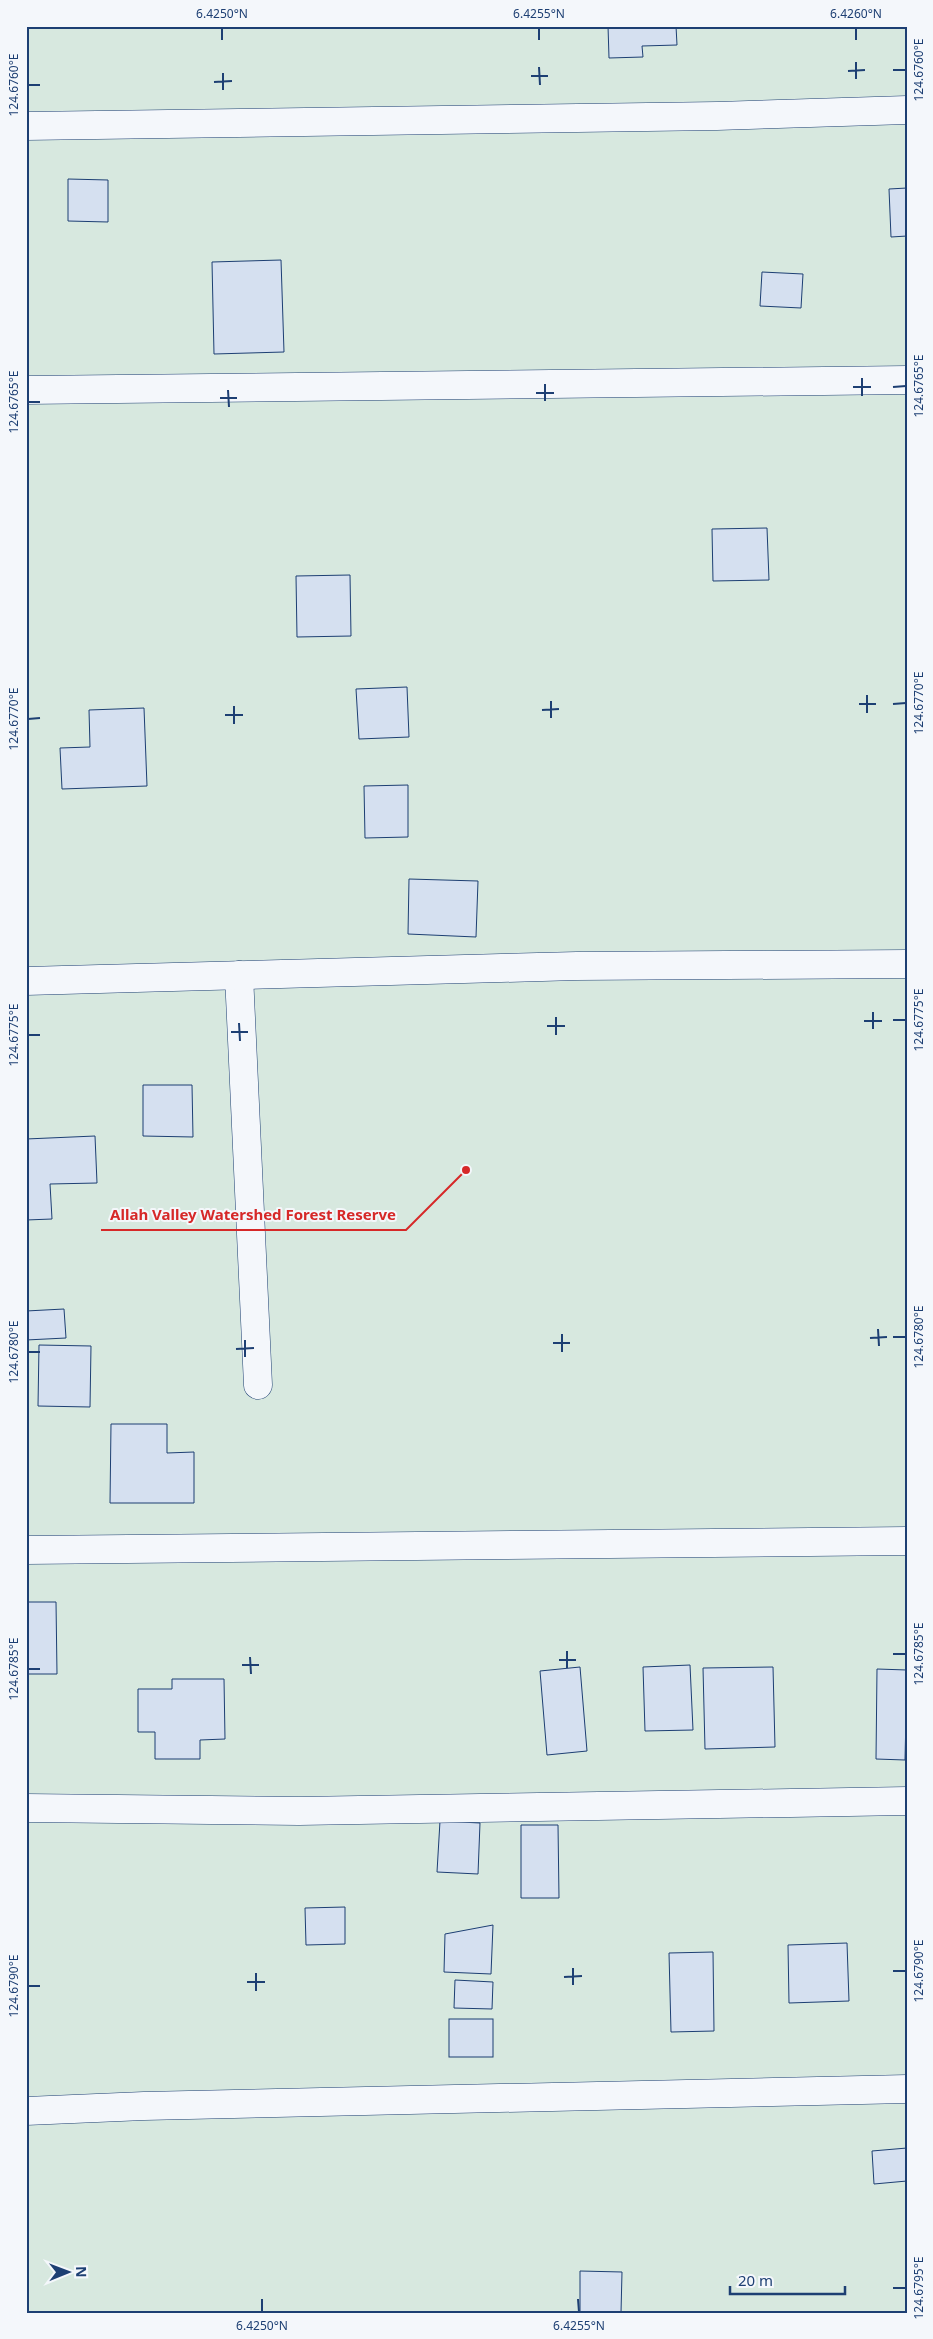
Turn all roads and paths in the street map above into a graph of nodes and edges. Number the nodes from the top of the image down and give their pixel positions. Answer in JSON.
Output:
{"nodes":[{"id":1,"x":907,"y":110,"type":"edge"},
{"id":2,"x":26,"y":126,"type":"edge"},
{"id":3,"x":907,"y":380,"type":"edge"},
{"id":4,"x":26,"y":390,"type":"edge"},
{"id":5,"x":907,"y":964,"type":"edge"},
{"id":6,"x":239,"y":975,"type":"junction"},
{"id":7,"x":26,"y":981,"type":"edge"},
{"id":8,"x":258,"y":1385,"type":"dead end"},
{"id":9,"x":907,"y":1541,"type":"edge"},
{"id":10,"x":26,"y":1550,"type":"edge"},
{"id":11,"x":907,"y":1801,"type":"edge"},
{"id":12,"x":26,"y":1808,"type":"edge"},
{"id":13,"x":907,"y":2089,"type":"edge"},
{"id":14,"x":26,"y":2111,"type":"edge"}],
"edges":[{"from":1,"to":2,"type":"street"},
{"from":3,"to":4,"type":"street"},
{"from":5,"to":6,"type":"street"},
{"from":6,"to":7,"type":"street"},
{"from":6,"to":8,"type":"street"},
{"from":9,"to":10,"type":"street"},
{"from":11,"to":12,"type":"street"},
{"from":13,"to":14,"type":"street"}]}
